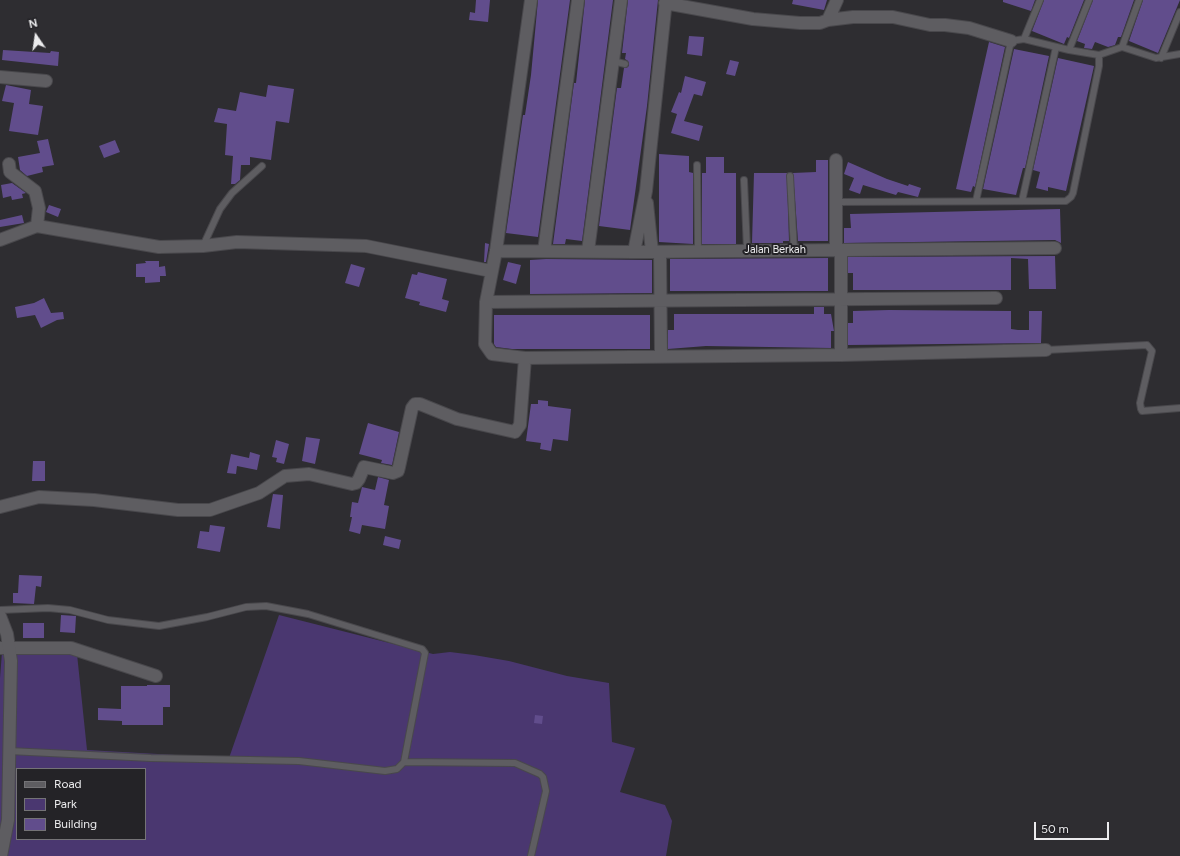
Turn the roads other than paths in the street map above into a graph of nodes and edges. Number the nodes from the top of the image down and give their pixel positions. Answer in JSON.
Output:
{"nodes":[{"id":1,"x":531,"y":0,"type":"edge"},
{"id":2,"x":578,"y":0,"type":"edge"},
{"id":3,"x":621,"y":0,"type":"edge"},
{"id":4,"x":837,"y":0,"type":"edge"},
{"id":5,"x":1040,"y":0,"type":"edge"},
{"id":6,"x":1089,"y":0,"type":"edge"},
{"id":7,"x":1139,"y":0,"type":"edge"},
{"id":8,"x":665,"y":1,"type":"edge"},
{"id":9,"x":1180,"y":12,"type":"edge"},
{"id":10,"x":828,"y":20,"type":"junction"},
{"id":11,"x":1024,"y":39,"type":"junction"},
{"id":12,"x":1011,"y":41,"type":"junction"},
{"id":13,"x":1056,"y":47,"type":"junction"},
{"id":14,"x":1122,"y":48,"type":"junction"},
{"id":15,"x":1068,"y":50,"type":"junction"},
{"id":16,"x":1180,"y":54,"type":"edge"},
{"id":17,"x":1099,"y":55,"type":"junction"},
{"id":18,"x":1161,"y":58,"type":"junction"},
{"id":19,"x":613,"y":61,"type":"junction"},
{"id":20,"x":625,"y":64,"type":"dead end"},
{"id":21,"x":0,"y":77,"type":"edge"},
{"id":22,"x":46,"y":81,"type":"dead end"},
{"id":23,"x":836,"y":160,"type":"dead end"},
{"id":24,"x":9,"y":164,"type":"dead end"},
{"id":25,"x":696,"y":165,"type":"dead end"},
{"id":26,"x":262,"y":166,"type":"dead end"},
{"id":27,"x":790,"y":176,"type":"dead end"},
{"id":28,"x":744,"y":180,"type":"dead end"},
{"id":29,"x":646,"y":191,"type":"junction"},
{"id":30,"x":976,"y":201,"type":"junction"},
{"id":31,"x":1022,"y":201,"type":"junction"},
{"id":32,"x":837,"y":202,"type":"junction"},
{"id":33,"x":37,"y":226,"type":"junction"},
{"id":34,"x":0,"y":240,"type":"edge"},
{"id":35,"x":203,"y":246,"type":"junction"},
{"id":36,"x":1055,"y":248,"type":"dead end"},
{"id":37,"x":698,"y":250,"type":"junction"},
{"id":38,"x":746,"y":250,"type":"junction"},
{"id":39,"x":794,"y":250,"type":"junction"},
{"id":40,"x":839,"y":250,"type":"junction"},
{"id":41,"x":496,"y":251,"type":"junction"},
{"id":42,"x":544,"y":251,"type":"junction"},
{"id":43,"x":588,"y":251,"type":"junction"},
{"id":44,"x":634,"y":252,"type":"junction"},
{"id":45,"x":656,"y":252,"type":"junction"},
{"id":46,"x":491,"y":271,"type":"junction"},
{"id":47,"x":996,"y":298,"type":"dead end"},
{"id":48,"x":842,"y":299,"type":"junction"},
{"id":49,"x":661,"y":301,"type":"junction"},
{"id":50,"x":486,"y":302,"type":"junction"},
{"id":51,"x":1046,"y":350,"type":"joint"},
{"id":52,"x":661,"y":355,"type":"junction"},
{"id":53,"x":841,"y":355,"type":"junction"},
{"id":54,"x":525,"y":358,"type":"junction"},
{"id":55,"x":1180,"y":408,"type":"edge"},
{"id":56,"x":0,"y":507,"type":"edge"},
{"id":57,"x":0,"y":610,"type":"edge"},
{"id":58,"x":0,"y":616,"type":"edge"},
{"id":59,"x":5,"y":648,"type":"edge"},
{"id":60,"x":156,"y":676,"type":"dead end"},
{"id":61,"x":10,"y":751,"type":"junction"},
{"id":62,"x":404,"y":762,"type":"junction"},
{"id":63,"x":2,"y":856,"type":"edge"},
{"id":64,"x":531,"y":856,"type":"edge"}],
"edges":[{"from":1,"to":41,"type":"street"},
{"from":2,"to":42,"type":"street"},
{"from":3,"to":19,"type":"street"},
{"from":4,"to":10,"type":"street"},
{"from":5,"to":11,"type":"lane"},
{"from":6,"to":15,"type":"lane"},
{"from":7,"to":14,"type":"lane"},
{"from":8,"to":10,"type":"street"},
{"from":8,"to":29,"type":"street"},
{"from":9,"to":18,"type":"lane"},
{"from":10,"to":12,"type":"street"},
{"from":11,"to":12,"type":"lane"},
{"from":11,"to":13,"type":"lane"},
{"from":12,"to":30,"type":"lane"},
{"from":13,"to":15,"type":"lane"},
{"from":13,"to":31,"type":"lane"},
{"from":14,"to":17,"type":"lane"},
{"from":14,"to":18,"type":"lane"},
{"from":15,"to":17,"type":"lane"},
{"from":16,"to":18,"type":"lane"},
{"from":17,"to":31,"type":"lane"},
{"from":19,"to":20,"type":"lane"},
{"from":19,"to":43,"type":"street"},
{"from":21,"to":22,"type":"street"},
{"from":23,"to":32,"type":"street"},
{"from":24,"to":33,"type":"street"},
{"from":25,"to":37,"type":"lane"},
{"from":26,"to":35,"type":"lane"},
{"from":27,"to":39,"type":"lane"},
{"from":28,"to":38,"type":"lane"},
{"from":29,"to":44,"type":"street"},
{"from":29,"to":45,"type":"street"},
{"from":30,"to":31,"type":"lane"},
{"from":30,"to":32,"type":"lane"},
{"from":32,"to":40,"type":"street"},
{"from":33,"to":34,"type":"street"},
{"from":33,"to":35,"type":"street"},
{"from":35,"to":46,"type":"street"},
{"from":36,"to":40,"type":"street","name":"Jalan Berkah"},
{"from":37,"to":38,"type":"street","name":"Jalan Berkah"},
{"from":37,"to":45,"type":"street","name":"Jalan Berkah"},
{"from":38,"to":39,"type":"street","name":"Jalan Berkah"},
{"from":39,"to":40,"type":"street","name":"Jalan Berkah"},
{"from":40,"to":48,"type":"street"},
{"from":41,"to":42,"type":"street","name":"Jalan Berkah"},
{"from":41,"to":46,"type":"street"},
{"from":42,"to":43,"type":"street","name":"Jalan Berkah"},
{"from":43,"to":44,"type":"street","name":"Jalan Berkah"},
{"from":44,"to":45,"type":"street","name":"Jalan Berkah"},
{"from":45,"to":49,"type":"street"},
{"from":46,"to":50,"type":"street"},
{"from":47,"to":48,"type":"street"},
{"from":48,"to":49,"type":"street"},
{"from":48,"to":53,"type":"street"},
{"from":49,"to":50,"type":"street"},
{"from":49,"to":52,"type":"street"},
{"from":50,"to":54,"type":"street"},
{"from":51,"to":53,"type":"street"},
{"from":51,"to":55,"type":"lane"},
{"from":52,"to":53,"type":"street"},
{"from":52,"to":54,"type":"street"},
{"from":54,"to":56,"type":"street"},
{"from":57,"to":62,"type":"lane"},
{"from":58,"to":59,"type":"street"},
{"from":59,"to":60,"type":"street"},
{"from":59,"to":61,"type":"street"},
{"from":61,"to":62,"type":"lane"},
{"from":61,"to":63,"type":"street"},
{"from":62,"to":64,"type":"lane"}]}
